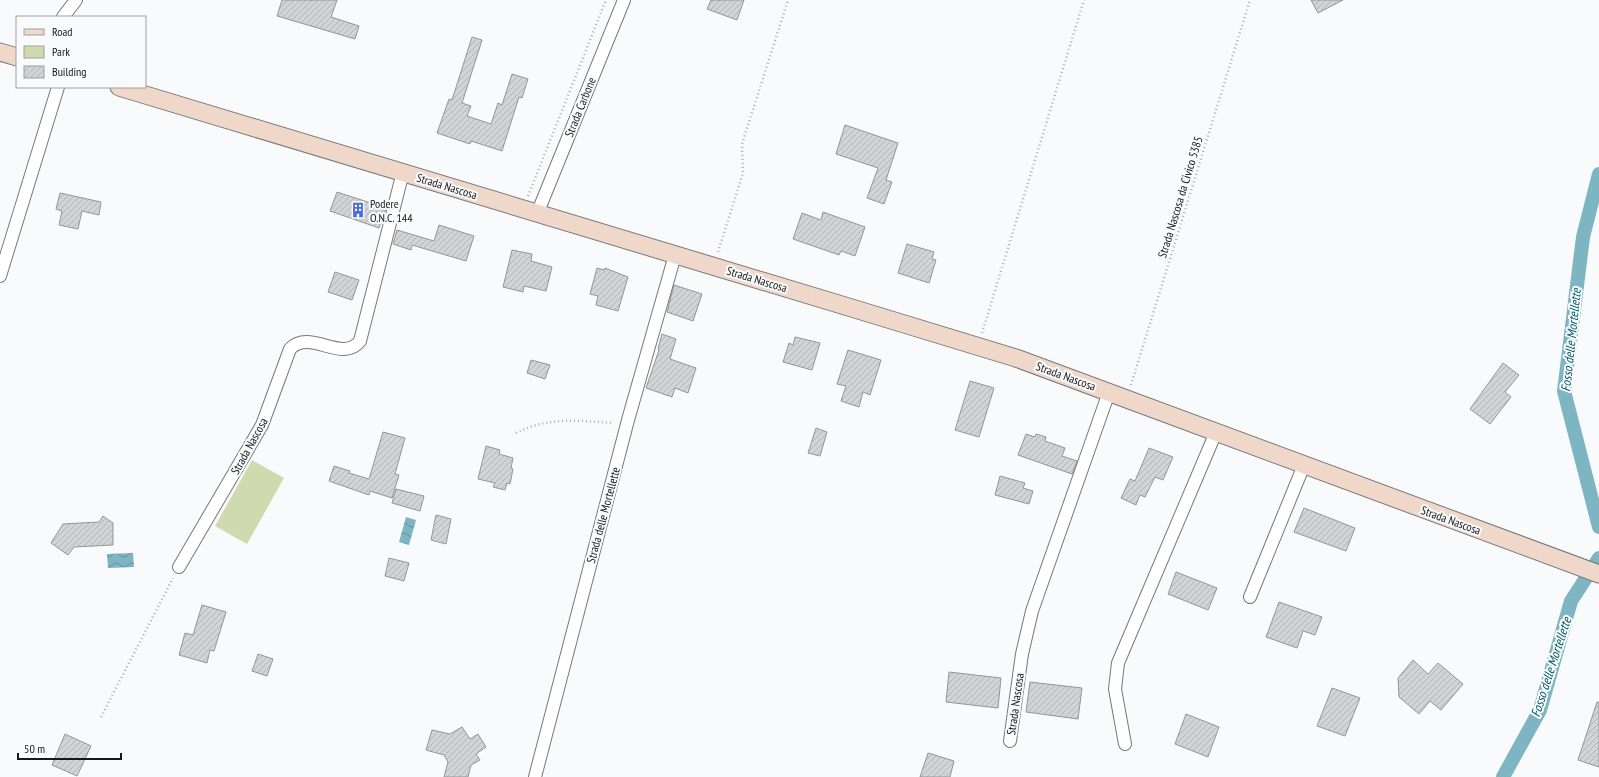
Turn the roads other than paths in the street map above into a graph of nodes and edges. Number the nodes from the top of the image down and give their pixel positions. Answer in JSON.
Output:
{"nodes":[{"id":1,"x":76,"y":0,"type":"edge"},
{"id":2,"x":624,"y":0,"type":"edge"},
{"id":3,"x":64,"y":16,"type":"edge"},
{"id":4,"x":0,"y":52,"type":"edge"},
{"id":5,"x":16,"y":57,"type":"edge"},
{"id":6,"x":58,"y":88,"type":"edge"},
{"id":7,"x":122,"y":88,"type":"edge"},
{"id":8,"x":403,"y":172,"type":"junction"},
{"id":9,"x":530,"y":211,"type":"junction"},
{"id":10,"x":675,"y":255,"type":"junction"},
{"id":11,"x":0,"y":276,"type":"edge"},
{"id":12,"x":1109,"y":392,"type":"junction"},
{"id":13,"x":1216,"y":432,"type":"junction"},
{"id":14,"x":1304,"y":465,"type":"junction"},
{"id":15,"x":179,"y":567,"type":"road end"},
{"id":16,"x":1599,"y":574,"type":"edge"},
{"id":17,"x":1250,"y":597,"type":"dead end"},
{"id":18,"x":1010,"y":741,"type":"dead end"},
{"id":19,"x":1126,"y":744,"type":"dead end"},
{"id":20,"x":535,"y":777,"type":"edge"}],
"edges":[{"from":1,"to":3,"type":"street"},
{"from":2,"to":9,"type":"street","name":"Strada Carbone"},
{"from":4,"to":5,"type":"street"},
{"from":6,"to":11,"type":"street"},
{"from":7,"to":8,"type":"street","name":"Strada Nascosa"},
{"from":8,"to":9,"type":"street","name":"Strada Nascosa"},
{"from":8,"to":15,"type":"street","name":"Strada Nascosa"},
{"from":9,"to":10,"type":"street","name":"Strada Nascosa"},
{"from":10,"to":12,"type":"street","name":"Strada Nascosa"},
{"from":10,"to":20,"type":"street","name":"Strada delle Mortellette"},
{"from":12,"to":13,"type":"street","name":"Strada Nascosa"},
{"from":12,"to":18,"type":"street","name":"Strada Nascosa"},
{"from":13,"to":14,"type":"street","name":"Strada Nascosa"},
{"from":13,"to":19,"type":"street"},
{"from":14,"to":16,"type":"street","name":"Strada Nascosa"},
{"from":14,"to":17,"type":"street"}]}
